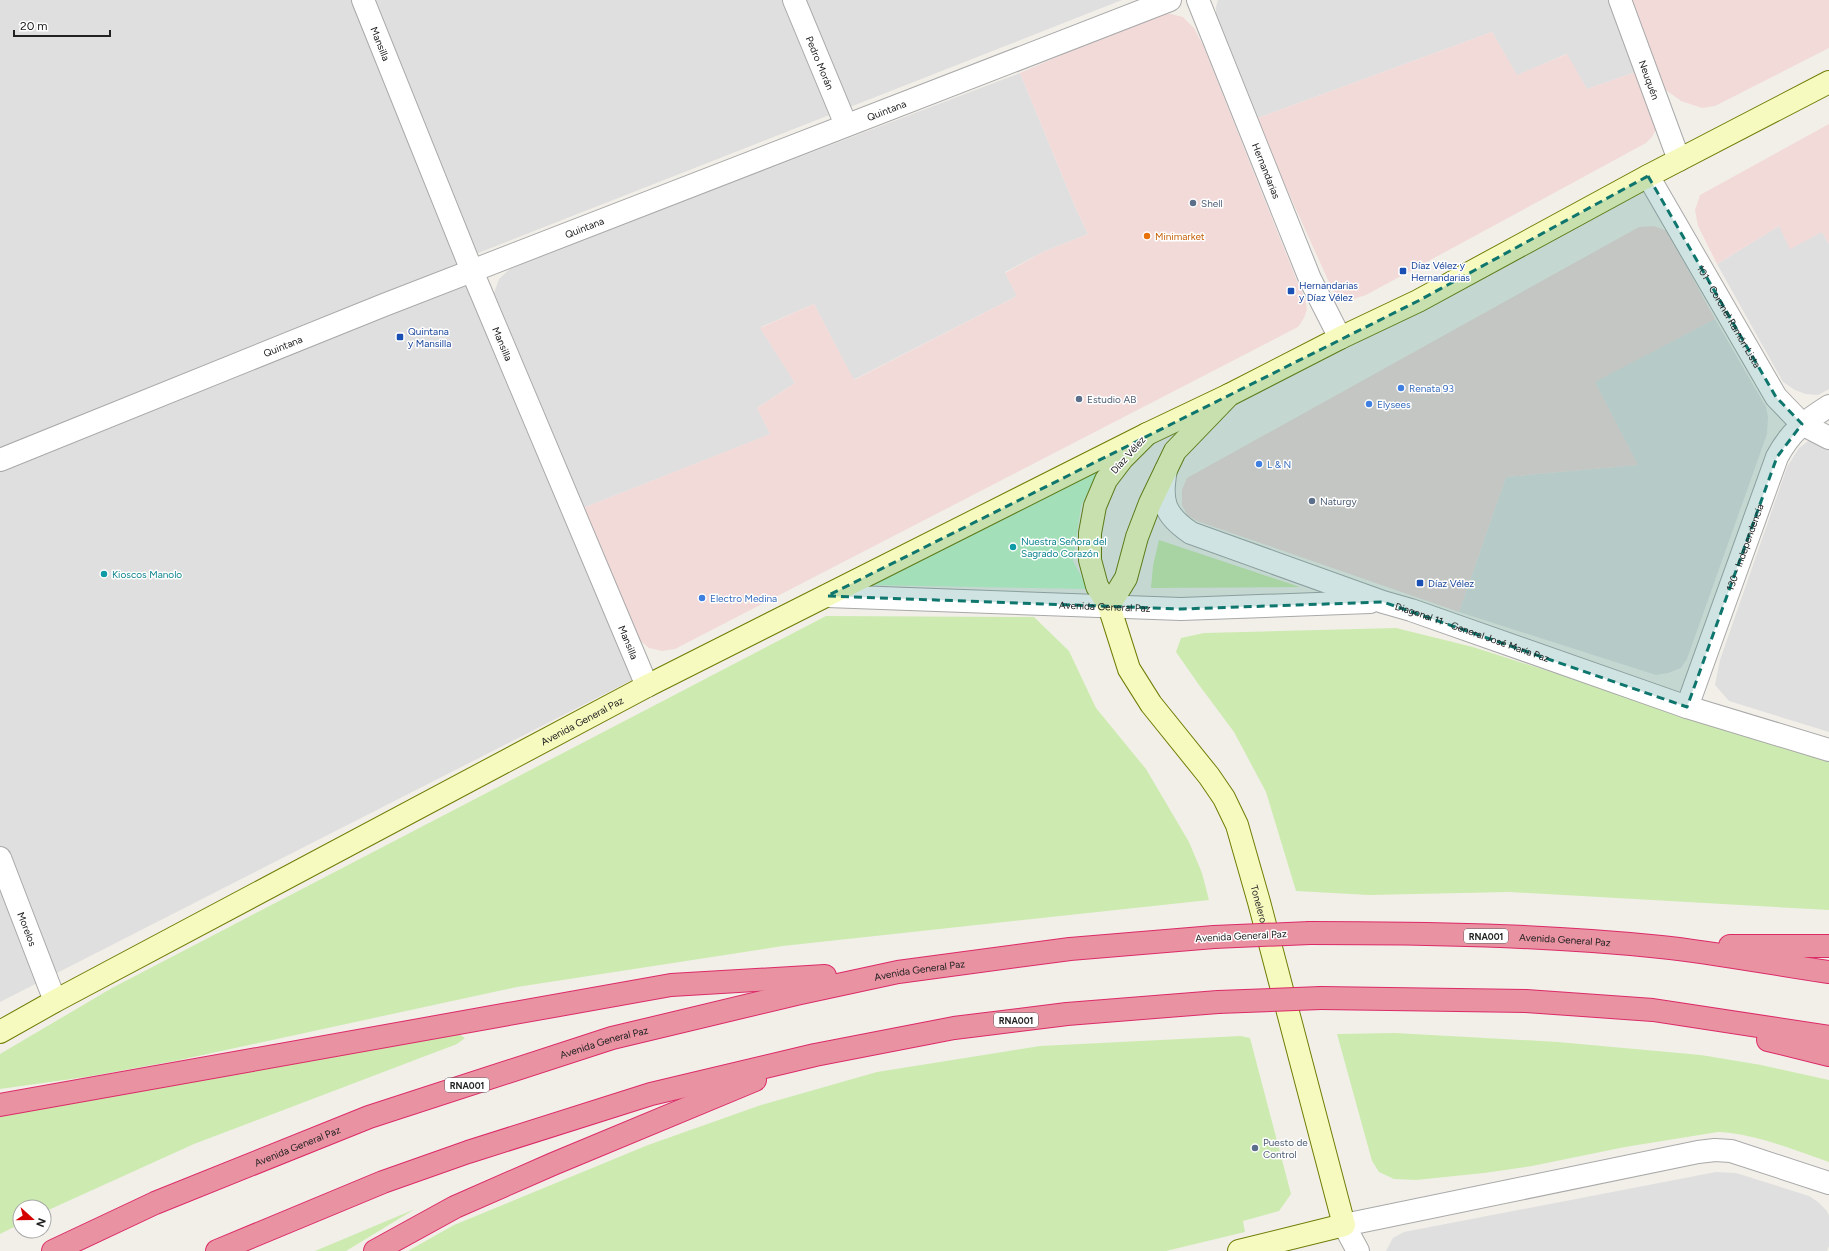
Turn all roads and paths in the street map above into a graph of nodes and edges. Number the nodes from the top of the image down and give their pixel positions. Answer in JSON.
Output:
{"nodes":[{"id":1,"x":363,"y":0,"type":"edge"},
{"id":2,"x":794,"y":0,"type":"edge"},
{"id":3,"x":1170,"y":0,"type":"edge"},
{"id":4,"x":1198,"y":0,"type":"edge"},
{"id":5,"x":1620,"y":0,"type":"edge"},
{"id":6,"x":1829,"y":82,"type":"edge"},
{"id":7,"x":846,"y":125,"type":"junction"},
{"id":8,"x":1679,"y":160,"type":"junction"},
{"id":9,"x":1648,"y":176,"type":"junction"},
{"id":10,"x":472,"y":271,"type":"junction"},
{"id":11,"x":1340,"y":338,"type":"junction"},
{"id":12,"x":1229,"y":395,"type":"junction"},
{"id":13,"x":1829,"y":406,"type":"edge"},
{"id":14,"x":1802,"y":424,"type":"junction"},
{"id":15,"x":1147,"y":434,"type":"junction"},
{"id":16,"x":1829,"y":438,"type":"edge"},
{"id":17,"x":0,"y":460,"type":"edge"},
{"id":18,"x":1166,"y":467,"type":"junction"},
{"id":19,"x":828,"y":596,"type":"junction"},
{"id":20,"x":1383,"y":602,"type":"junction"},
{"id":21,"x":1109,"y":606,"type":"junction"},
{"id":22,"x":647,"y":686,"type":"junction"},
{"id":23,"x":1687,"y":707,"type":"junction"},
{"id":24,"x":1829,"y":750,"type":"edge"},
{"id":25,"x":0,"y":858,"type":"edge"},
{"id":26,"x":1829,"y":946,"type":"edge"},
{"id":27,"x":1661,"y":947,"type":"junction"},
{"id":28,"x":898,"y":972,"type":"junction"},
{"id":29,"x":1829,"y":972,"type":"edge"},
{"id":30,"x":55,"y":1001,"type":"junction"},
{"id":31,"x":1652,"y":1010,"type":"junction"},
{"id":32,"x":0,"y":1032,"type":"edge"},
{"id":33,"x":1829,"y":1037,"type":"edge"},
{"id":34,"x":815,"y":1055,"type":"junction"},
{"id":35,"x":1829,"y":1056,"type":"edge"},
{"id":36,"x":0,"y":1105,"type":"edge"},
{"id":37,"x":1829,"y":1183,"type":"edge"},
{"id":38,"x":1344,"y":1225,"type":"junction"},
{"id":39,"x":53,"y":1251,"type":"edge"},
{"id":40,"x":217,"y":1251,"type":"edge"},
{"id":41,"x":375,"y":1251,"type":"edge"},
{"id":42,"x":1239,"y":1251,"type":"edge"},
{"id":43,"x":1358,"y":1251,"type":"edge"}],
"edges":[{"from":1,"to":10,"type":"street","name":"Mansilla"},
{"from":2,"to":7,"type":"street","name":"Pedro Morán"},
{"from":3,"to":7,"type":"street","name":"Quintana"},
{"from":4,"to":11,"type":"street","name":"Hernandarias"},
{"from":5,"to":8,"type":"street","name":"Neuquén"},
{"from":6,"to":8,"type":"main road","name":"Díaz Vélez"},
{"from":7,"to":10,"type":"street","name":"Quintana"},
{"from":8,"to":9,"type":"main road","name":"Díaz Vélez"},
{"from":9,"to":11,"type":"main road","name":"Díaz Vélez"},
{"from":9,"to":14,"type":"street","name":"101 - Coronel Ramón Lista"},
{"from":10,"to":17,"type":"street","name":"Quintana"},
{"from":10,"to":22,"type":"street","name":"Mansilla"},
{"from":11,"to":12,"type":"main road","name":"Díaz Vélez"},
{"from":12,"to":15,"type":"main road","name":"Díaz Vélez"},
{"from":12,"to":18,"type":"main road"},
{"from":13,"to":14,"type":"street","name":"130 - Independencia"},
{"from":14,"to":16,"type":"street","name":"101 - Coronel Ramón Lista"},
{"from":14,"to":23,"type":"street","name":"130 - Independencia"},
{"from":15,"to":19,"type":"main road","name":"Avenida General Paz"},
{"from":15,"to":21,"type":"main road","name":"Díaz Vélez"},
{"from":18,"to":20,"type":"street","name":"Diagonal 11 - General José María Paz"},
{"from":18,"to":21,"type":"main road"},
{"from":19,"to":21,"type":"street","name":"Avenida General Paz"},
{"from":19,"to":22,"type":"main road","name":"Avenida General Paz"},
{"from":20,"to":21,"type":"street","name":"Avenida General Paz"},
{"from":20,"to":23,"type":"street","name":"Diagonal 11 - General José María Paz"},
{"from":21,"to":38,"type":"main road","name":"Tonelero"},
{"from":22,"to":30,"type":"main road","name":"Avenida General Paz"},
{"from":23,"to":24,"type":"street","name":"Diagonal 11 - General José María Paz"},
{"from":25,"to":30,"type":"street","name":"Morelos"},
{"from":26,"to":27,"type":"highway"},
{"from":27,"to":28,"type":"highway","name":"Avenida General Paz","number":"RNA001","bridge":true},
{"from":27,"to":29,"type":"highway","name":"Avenida General Paz","number":"RNA001"},
{"from":28,"to":36,"type":"highway"},
{"from":28,"to":39,"type":"highway","name":"Avenida General Paz","number":"RNA001"},
{"from":30,"to":32,"type":"main road","name":"Avenida General Paz"},
{"from":31,"to":33,"type":"highway","number":"RNA001"},
{"from":31,"to":34,"type":"highway","number":"RNA001","bridge":true},
{"from":31,"to":35,"type":"highway"},
{"from":34,"to":40,"type":"highway","number":"RNA001"},
{"from":34,"to":41,"type":"highway"},
{"from":37,"to":38,"type":"street"},
{"from":38,"to":42,"type":"main road"},
{"from":38,"to":43,"type":"street","name":"Tonelero"}]}
